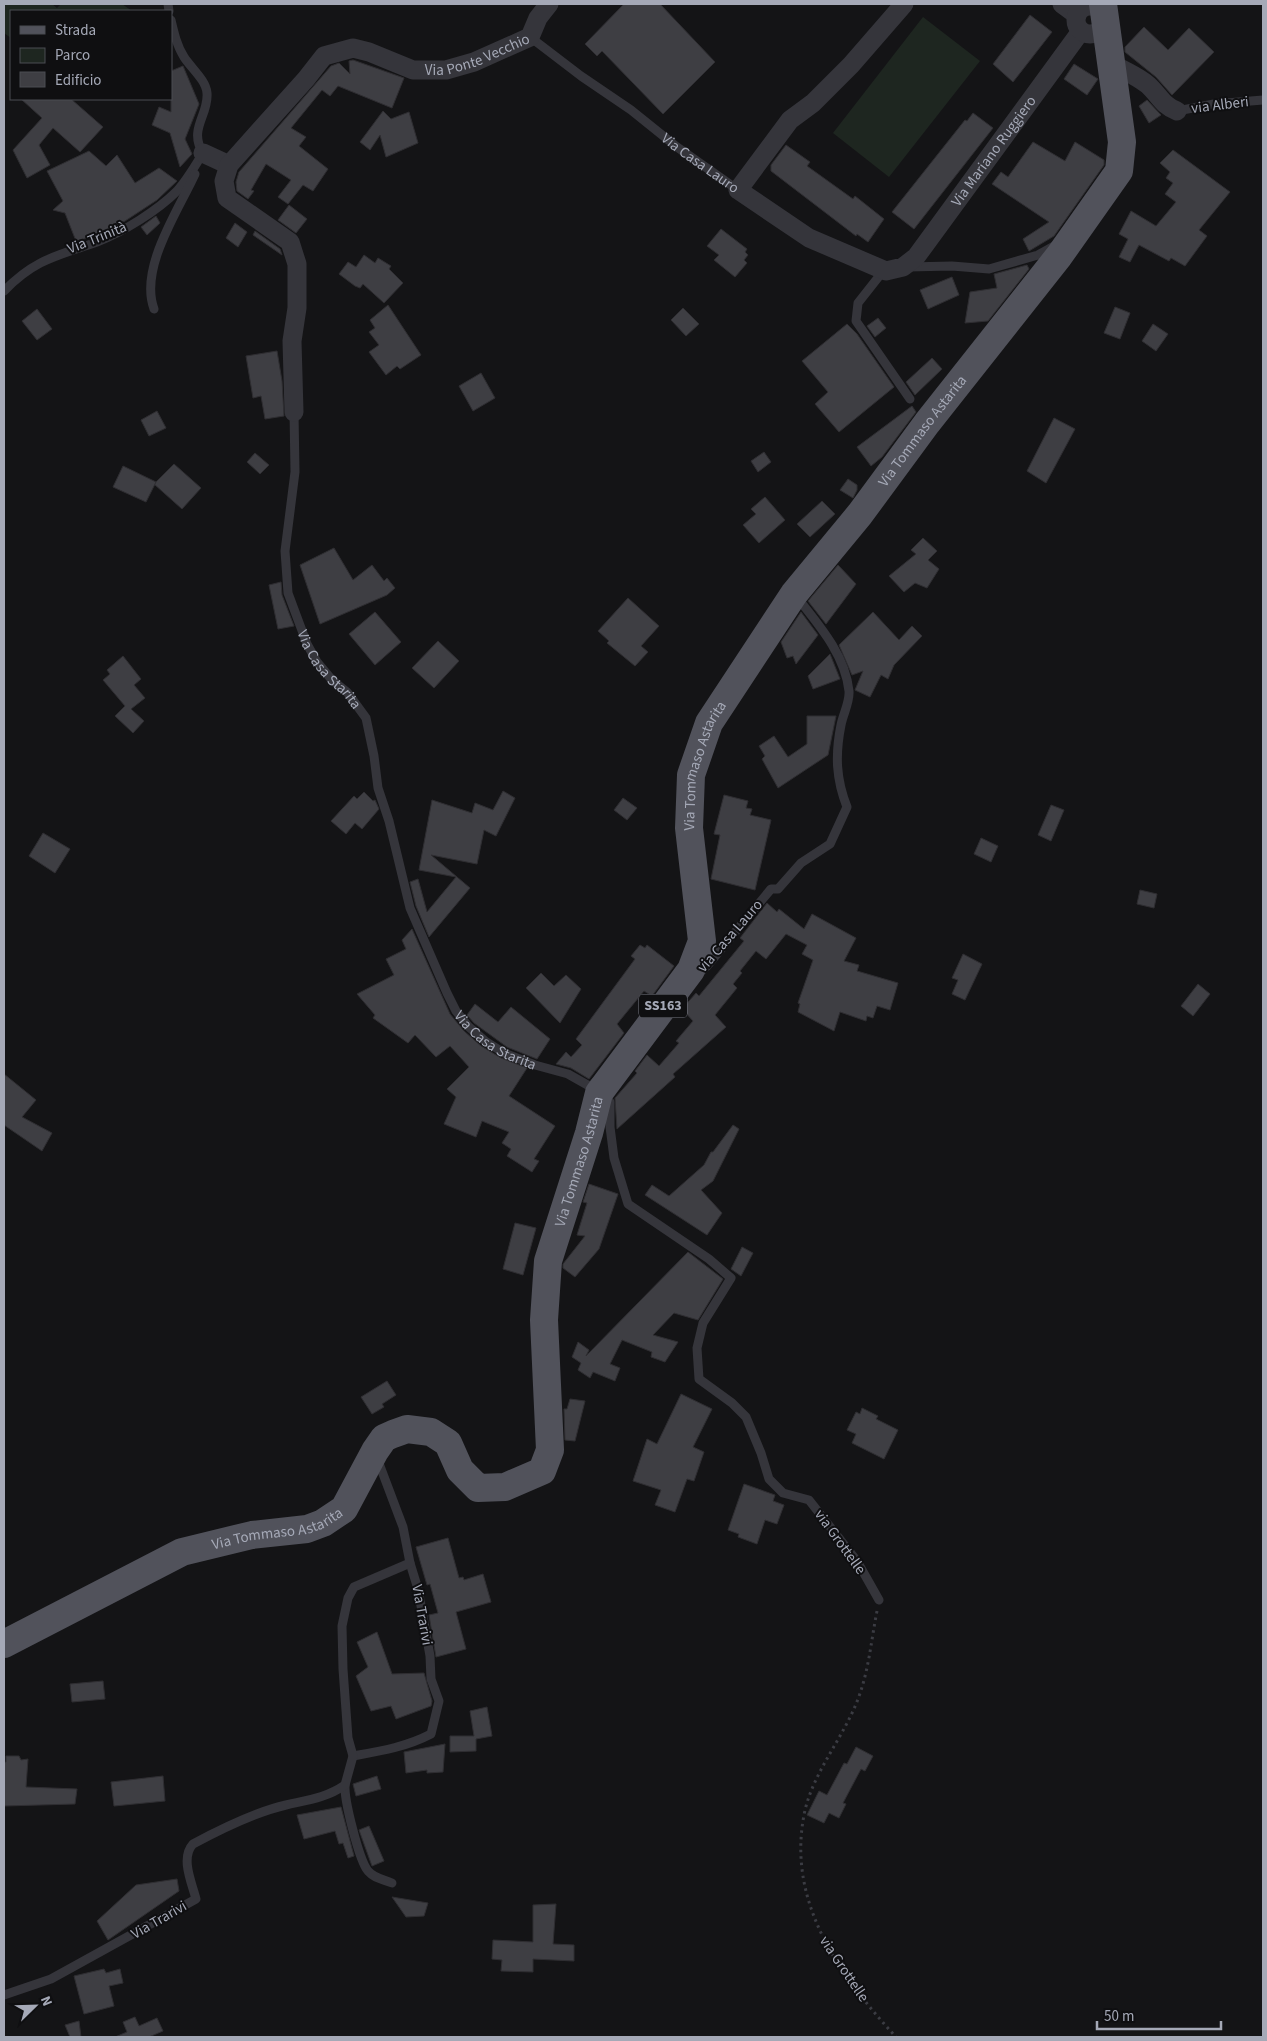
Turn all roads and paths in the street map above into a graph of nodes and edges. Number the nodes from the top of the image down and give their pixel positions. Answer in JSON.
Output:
{"nodes":[{"id":1,"x":549,"y":4,"type":"edge"},
{"id":2,"x":904,"y":4,"type":"edge"},
{"id":3,"x":1085,"y":15,"type":"edge"},
{"id":4,"x":172,"y":23,"type":"edge"},
{"id":5,"x":530,"y":37,"type":"junction"},
{"id":6,"x":1111,"y":64,"type":"junction"},
{"id":7,"x":1263,"y":100,"type":"edge"},
{"id":8,"x":1177,"y":111,"type":"joint"},
{"id":9,"x":204,"y":154,"type":"junction"},
{"id":10,"x":229,"y":165,"type":"junction"},
{"id":11,"x":738,"y":190,"type":"junction"},
{"id":12,"x":1106,"y":192,"type":"junction"},
{"id":13,"x":903,"y":267,"type":"junction"},
{"id":14,"x":884,"y":270,"type":"junction"},
{"id":15,"x":4,"y":291,"type":"edge"},
{"id":16,"x":154,"y":309,"type":"dead end"},
{"id":17,"x":910,"y":399,"type":"dead end"},
{"id":18,"x":294,"y":412,"type":"joint"},
{"id":19,"x":794,"y":594,"type":"junction"},
{"id":20,"x":673,"y":994,"type":"junction"},
{"id":21,"x":609,"y":1064,"type":"dead end"},
{"id":22,"x":599,"y":1093,"type":"junction"},
{"id":23,"x":375,"y":1451,"type":"junction"},
{"id":24,"x":410,"y":1563,"type":"junction"},
{"id":25,"x":879,"y":1600,"type":"joint"},
{"id":26,"x":4,"y":1644,"type":"edge"},
{"id":27,"x":353,"y":1756,"type":"junction"},
{"id":28,"x":345,"y":1785,"type":"junction"},
{"id":29,"x":392,"y":1883,"type":"dead end"},
{"id":30,"x":4,"y":1995,"type":"edge"},
{"id":31,"x":896,"y":2037,"type":"edge"}],
"edges":[{"from":1,"to":5,"type":"street","name":"Via Ponte Vecchio"},
{"from":2,"to":11,"type":"street"},
{"from":3,"to":6,"type":"main road","name":"Via Tommaso Astarita","number":"SS163"},
{"from":3,"to":13,"type":"street","name":"Via Mariano Ruggiero"},
{"from":4,"to":9,"type":"lane"},
{"from":5,"to":10,"type":"street","name":"Via Ponte Vecchio"},
{"from":5,"to":11,"type":"lane","name":"Via Casa Lauro"},
{"from":6,"to":8,"type":"street"},
{"from":6,"to":12,"type":"main road","name":"Via Tommaso Astarita","number":"SS163"},
{"from":7,"to":8,"type":"lane","name":"via Alberi"},
{"from":9,"to":10,"type":"street"},
{"from":9,"to":15,"type":"lane","name":"Via Trinità"},
{"from":9,"to":16,"type":"lane"},
{"from":10,"to":18,"type":"street","name":"Via Casa Starita"},
{"from":11,"to":14,"type":"street","name":"Via Casa Lauro"},
{"from":12,"to":13,"type":"lane"},
{"from":12,"to":19,"type":"main road","name":"Via Tommaso Astarita","number":"SS163"},
{"from":13,"to":14,"type":"street"},
{"from":14,"to":17,"type":"lane"},
{"from":18,"to":21,"type":"lane","name":"Via Casa Starita"},
{"from":19,"to":20,"type":"main road","name":"Via Tommaso Astarita","number":"SS163"},
{"from":19,"to":20,"type":"lane","name":"via Casa Lauro"},
{"from":20,"to":22,"type":"main road","name":"Via Tommaso Astarita","number":"SS163"},
{"from":22,"to":23,"type":"main road","name":"Via Tommaso Astarita","number":"SS163"},
{"from":22,"to":25,"type":"lane","name":"via Grottelle"},
{"from":23,"to":24,"type":"lane","name":"Via Trarivi"},
{"from":23,"to":26,"type":"main road","name":"Via Tommaso Astarita","number":"SS163"},
{"from":24,"to":27,"type":"lane","name":"Via Trarivi"},
{"from":24,"to":27,"type":"lane","name":"Via Trarivi"},
{"from":25,"to":31,"type":"path","name":"via Grottelle"},
{"from":27,"to":28,"type":"lane","name":"Via Trarivi"},
{"from":28,"to":29,"type":"lane","name":"Via Trarivi"},
{"from":28,"to":30,"type":"lane","name":"Via Trarivi"}]}
